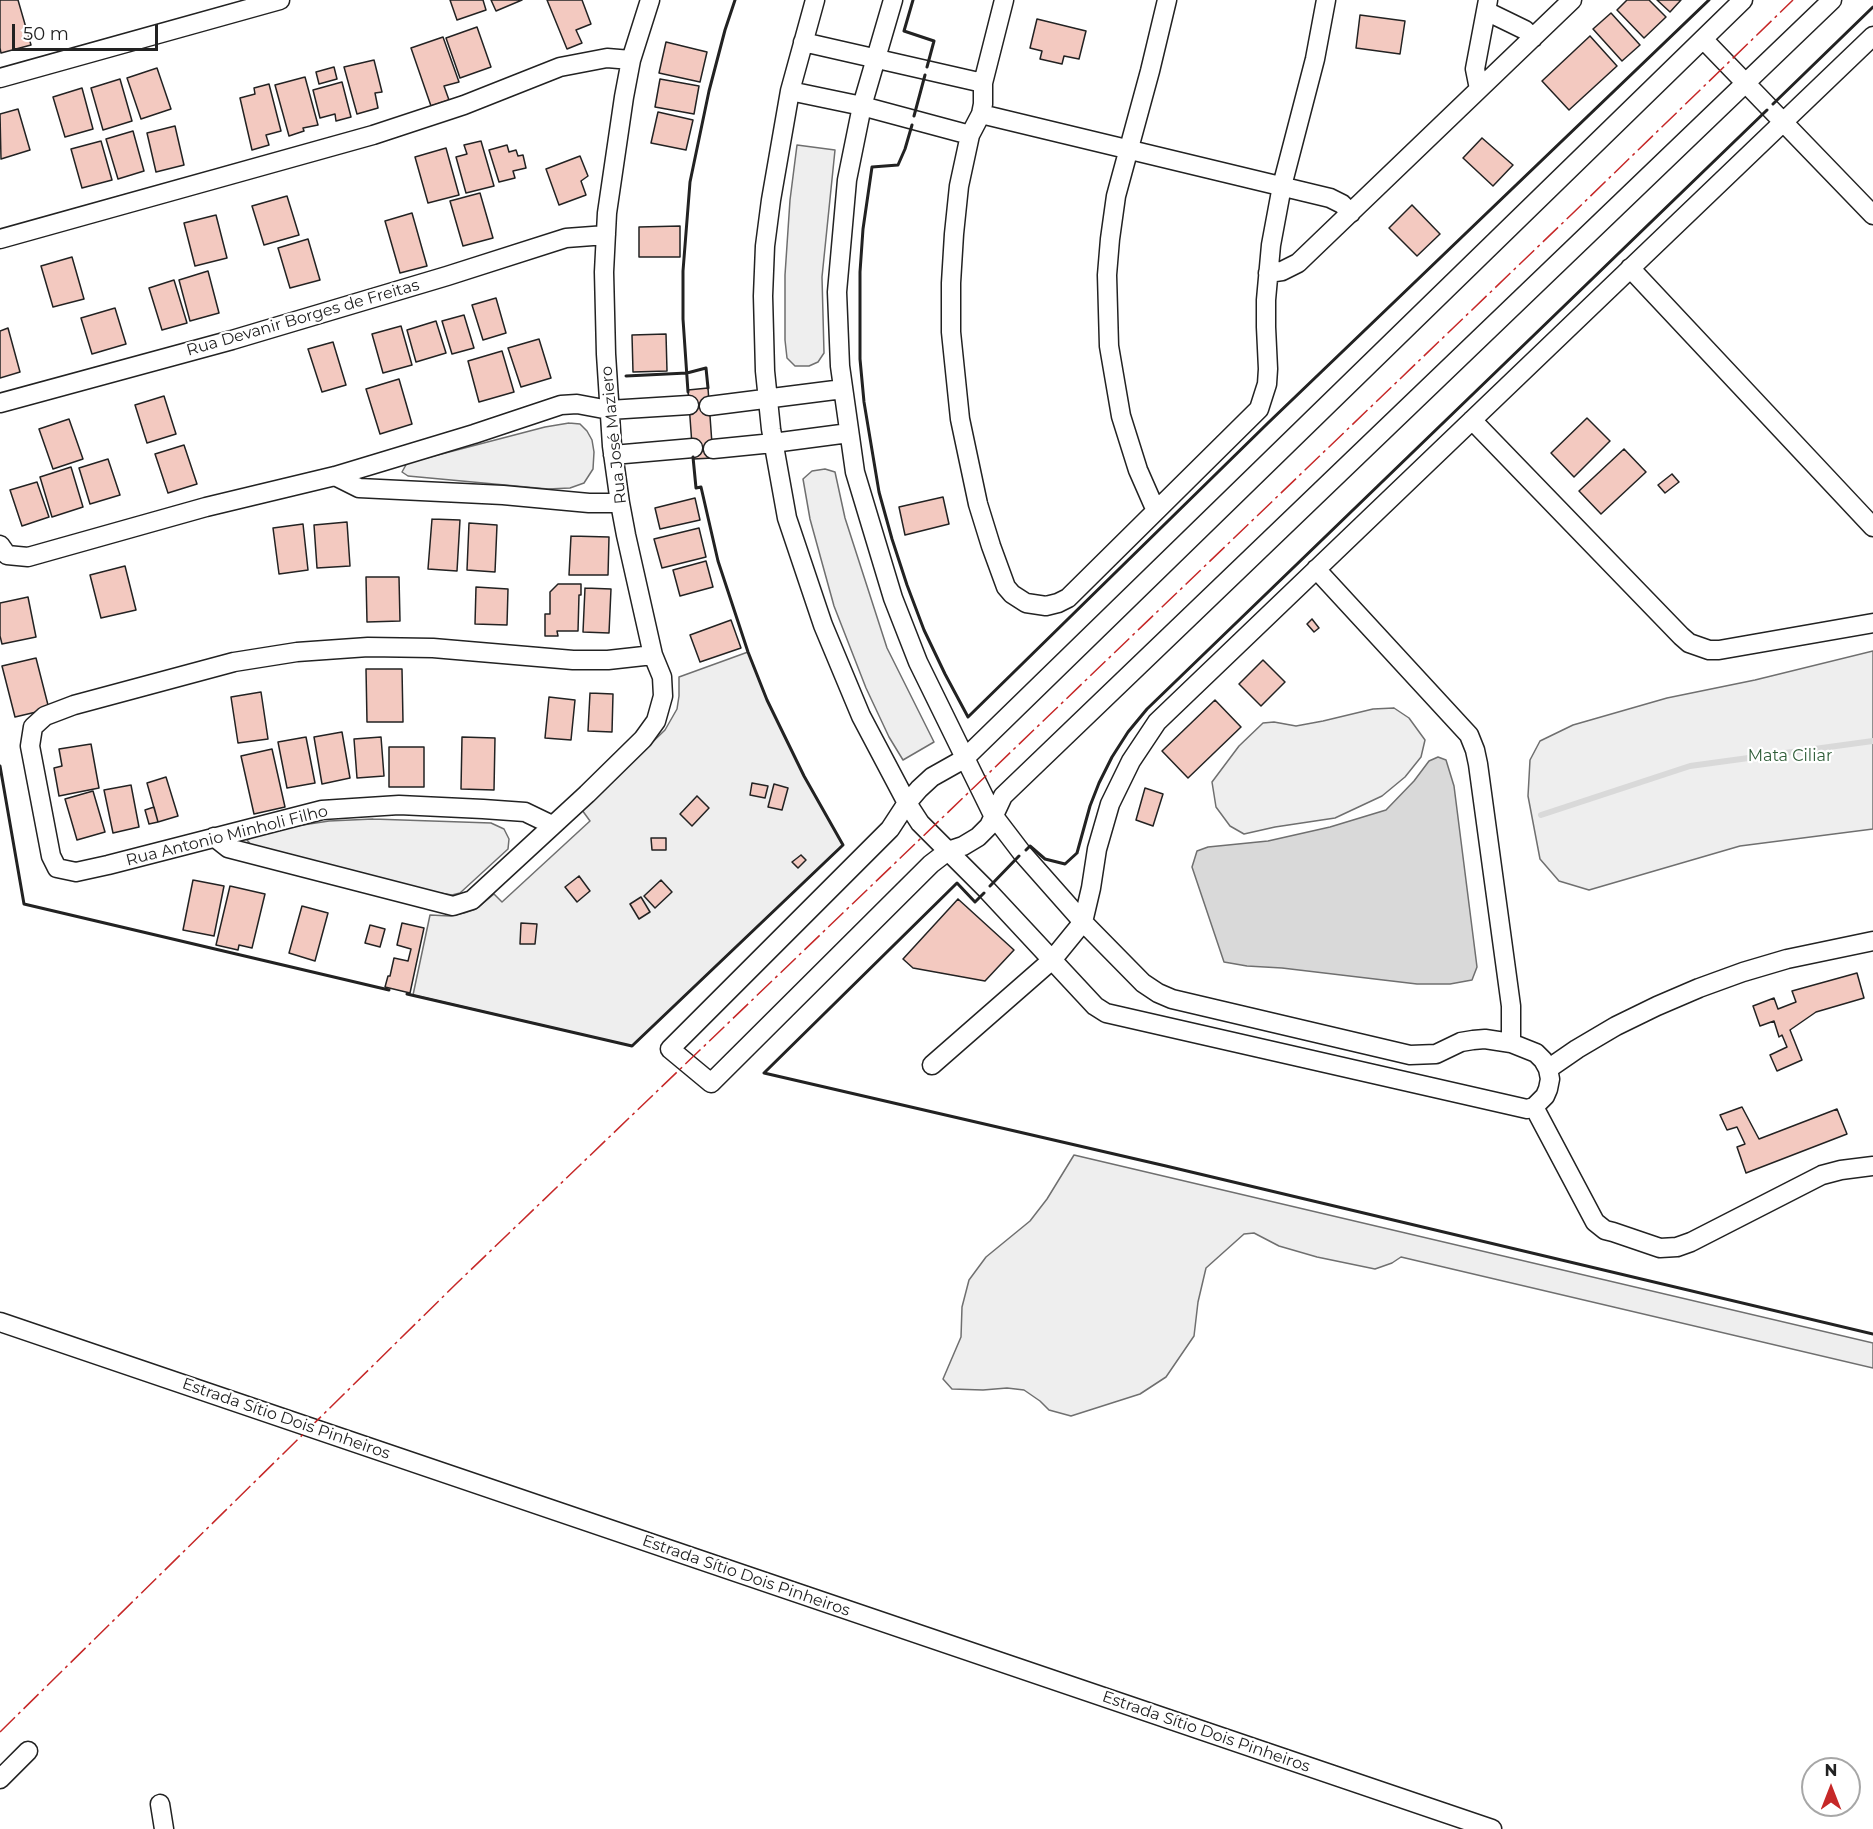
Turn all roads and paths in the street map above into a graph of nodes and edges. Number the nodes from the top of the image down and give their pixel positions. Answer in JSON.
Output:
{"nodes":[{"id":1,"x":280,"y":0,"type":"edge"},
{"id":2,"x":650,"y":0,"type":"edge"},
{"id":3,"x":815,"y":0,"type":"edge"},
{"id":4,"x":893,"y":0,"type":"edge"},
{"id":5,"x":1004,"y":0,"type":"edge"},
{"id":6,"x":1167,"y":0,"type":"edge"},
{"id":7,"x":1326,"y":0,"type":"edge"},
{"id":8,"x":1572,"y":0,"type":"edge"},
{"id":9,"x":1743,"y":0,"type":"edge"},
{"id":10,"x":1832,"y":0,"type":"edge"},
{"id":11,"x":1487,"y":5,"type":"edge"},
{"id":12,"x":1873,"y":36,"type":"edge"},
{"id":13,"x":1533,"y":38,"type":"junction"},
{"id":14,"x":1703,"y":39,"type":"junction"},
{"id":15,"x":802,"y":42,"type":"junction"},
{"id":16,"x":878,"y":58,"type":"junction"},
{"id":17,"x":632,"y":60,"type":"junction"},
{"id":18,"x":0,"y":78,"type":"edge"},
{"id":19,"x":983,"y":83,"type":"junction"},
{"id":20,"x":1746,"y":84,"type":"junction"},
{"id":21,"x":1479,"y":89,"type":"junction"},
{"id":22,"x":790,"y":91,"type":"junction"},
{"id":23,"x":862,"y":106,"type":"junction"},
{"id":24,"x":981,"y":114,"type":"junction"},
{"id":25,"x":1782,"y":122,"type":"junction"},
{"id":26,"x":970,"y":135,"type":"junction"},
{"id":27,"x":1128,"y":149,"type":"junction"},
{"id":28,"x":1282,"y":186,"type":"junction"},
{"id":29,"x":1351,"y":213,"type":"junction"},
{"id":30,"x":1873,"y":215,"type":"edge"},
{"id":31,"x":606,"y":235,"type":"junction"},
{"id":32,"x":0,"y":238,"type":"edge"},
{"id":33,"x":1630,"y":268,"type":"junction"},
{"id":34,"x":1268,"y":273,"type":"junction"},
{"id":35,"x":843,"y":389,"type":"junction"},
{"id":36,"x":769,"y":399,"type":"junction"},
{"id":37,"x":0,"y":403,"type":"edge"},
{"id":38,"x":689,"y":405,"type":"dead end"},
{"id":39,"x":709,"y":406,"type":"dead end"},
{"id":40,"x":609,"y":410,"type":"junction"},
{"id":41,"x":1472,"y":420,"type":"junction"},
{"id":42,"x":849,"y":433,"type":"junction"},
{"id":43,"x":773,"y":443,"type":"junction"},
{"id":44,"x":693,"y":448,"type":"dead end"},
{"id":45,"x":713,"y":449,"type":"dead end"},
{"id":46,"x":613,"y":455,"type":"junction"},
{"id":47,"x":335,"y":476,"type":"junction"},
{"id":48,"x":620,"y":503,"type":"junction"},
{"id":49,"x":1156,"y":511,"type":"junction"},
{"id":50,"x":1873,"y":527,"type":"edge"},
{"id":51,"x":0,"y":545,"type":"edge"},
{"id":52,"x":1316,"y":569,"type":"junction"},
{"id":53,"x":1873,"y":624,"type":"edge"},
{"id":54,"x":653,"y":655,"type":"junction"},
{"id":55,"x":964,"y":759,"type":"junction"},
{"id":56,"x":907,"y":803,"type":"junction"},
{"id":57,"x":993,"y":815,"type":"junction"},
{"id":58,"x":552,"y":825,"type":"junction"},
{"id":59,"x":214,"y":837,"type":"junction"},
{"id":60,"x":948,"y":851,"type":"junction"},
{"id":61,"x":1083,"y":922,"type":"junction"},
{"id":62,"x":1873,"y":941,"type":"edge"},
{"id":63,"x":1052,"y":960,"type":"junction"},
{"id":64,"x":1511,"y":1043,"type":"junction"},
{"id":65,"x":932,"y":1065,"type":"dead end"},
{"id":66,"x":1548,"y":1069,"type":"junction"},
{"id":67,"x":1534,"y":1107,"type":"junction"},
{"id":68,"x":1873,"y":1166,"type":"edge"},
{"id":69,"x":0,"y":1322,"type":"edge"},
{"id":70,"x":28,"y":1751,"type":"dead end"},
{"id":71,"x":0,"y":1779,"type":"edge"},
{"id":72,"x":160,"y":1804,"type":"dead end"},
{"id":73,"x":164,"y":1829,"type":"edge"},
{"id":74,"x":1492,"y":1829,"type":"edge"}],
"edges":[{"from":1,"to":18,"type":"street"},
{"from":2,"to":17,"type":"street","name":"Rua José Maziero"},
{"from":3,"to":15,"type":"street"},
{"from":4,"to":16,"type":"street"},
{"from":5,"to":19,"type":"street"},
{"from":6,"to":27,"type":"street"},
{"from":7,"to":28,"type":"street"},
{"from":8,"to":13,"type":"street"},
{"from":9,"to":14,"type":"street"},
{"from":10,"to":20,"type":"street"},
{"from":11,"to":13,"type":"street"},
{"from":11,"to":21,"type":"street"},
{"from":12,"to":25,"type":"street"},
{"from":13,"to":21,"type":"street"},
{"from":14,"to":20,"type":"street"},
{"from":14,"to":55,"type":"street"},
{"from":15,"to":16,"type":"street"},
{"from":15,"to":22,"type":"street"},
{"from":16,"to":19,"type":"street"},
{"from":16,"to":23,"type":"street"},
{"from":17,"to":31,"type":"street","name":"Rua José Maziero"},
{"from":17,"to":32,"type":"street"},
{"from":19,"to":24,"type":"street"},
{"from":20,"to":25,"type":"street"},
{"from":20,"to":57,"type":"street"},
{"from":21,"to":29,"type":"street"},
{"from":22,"to":23,"type":"street"},
{"from":22,"to":36,"type":"street"},
{"from":23,"to":26,"type":"street"},
{"from":23,"to":35,"type":"street"},
{"from":24,"to":26,"type":"street"},
{"from":24,"to":27,"type":"street"},
{"from":25,"to":30,"type":"street"},
{"from":25,"to":33,"type":"street"},
{"from":26,"to":49,"type":"street"},
{"from":27,"to":28,"type":"street"},
{"from":27,"to":49,"type":"street"},
{"from":28,"to":29,"type":"street"},
{"from":28,"to":34,"type":"street"},
{"from":29,"to":34,"type":"street"},
{"from":31,"to":37,"type":"street","name":"Rua Devanir Borges de Freitas"},
{"from":31,"to":40,"type":"street","name":"Rua José Maziero"},
{"from":33,"to":41,"type":"street"},
{"from":33,"to":50,"type":"street"},
{"from":34,"to":49,"type":"street"},
{"from":35,"to":36,"type":"street"},
{"from":35,"to":42,"type":"street"},
{"from":36,"to":39,"type":"street"},
{"from":36,"to":43,"type":"street"},
{"from":38,"to":40,"type":"street"},
{"from":40,"to":46,"type":"street","name":"Rua José Maziero"},
{"from":40,"to":47,"type":"street"},
{"from":41,"to":52,"type":"street"},
{"from":41,"to":53,"type":"street"},
{"from":42,"to":43,"type":"street"},
{"from":42,"to":55,"type":"street"},
{"from":43,"to":45,"type":"street"},
{"from":43,"to":56,"type":"street"},
{"from":44,"to":46,"type":"street"},
{"from":46,"to":48,"type":"street","name":"Rua José Maziero"},
{"from":47,"to":48,"type":"street"},
{"from":47,"to":51,"type":"street"},
{"from":48,"to":54,"type":"street","name":"Rua José Maziero"},
{"from":52,"to":61,"type":"street"},
{"from":52,"to":64,"type":"street"},
{"from":54,"to":58,"type":"street","name":"Rua José Maziero"},
{"from":54,"to":59,"type":"street","name":"Rua Antonio Minholi Filho"},
{"from":55,"to":56,"type":"street"},
{"from":55,"to":57,"type":"street"},
{"from":56,"to":60,"type":"street"},
{"from":56,"to":60,"type":"street"},
{"from":57,"to":60,"type":"street"},
{"from":57,"to":61,"type":"street"},
{"from":58,"to":59,"type":"street","name":"Rua Antonio Minholi Filho"},
{"from":58,"to":59,"type":"street","name":"Rua José Maziero"},
{"from":60,"to":63,"type":"street"},
{"from":61,"to":63,"type":"street"},
{"from":61,"to":64,"type":"street"},
{"from":62,"to":66,"type":"street"},
{"from":63,"to":65,"type":"street"},
{"from":63,"to":67,"type":"street"},
{"from":64,"to":66,"type":"street"},
{"from":66,"to":67,"type":"street"},
{"from":67,"to":68,"type":"street"},
{"from":69,"to":74,"type":"street","name":"Estrada Sítio Dois Pinheiros"},
{"from":70,"to":71,"type":"street"},
{"from":72,"to":73,"type":"street"}]}
